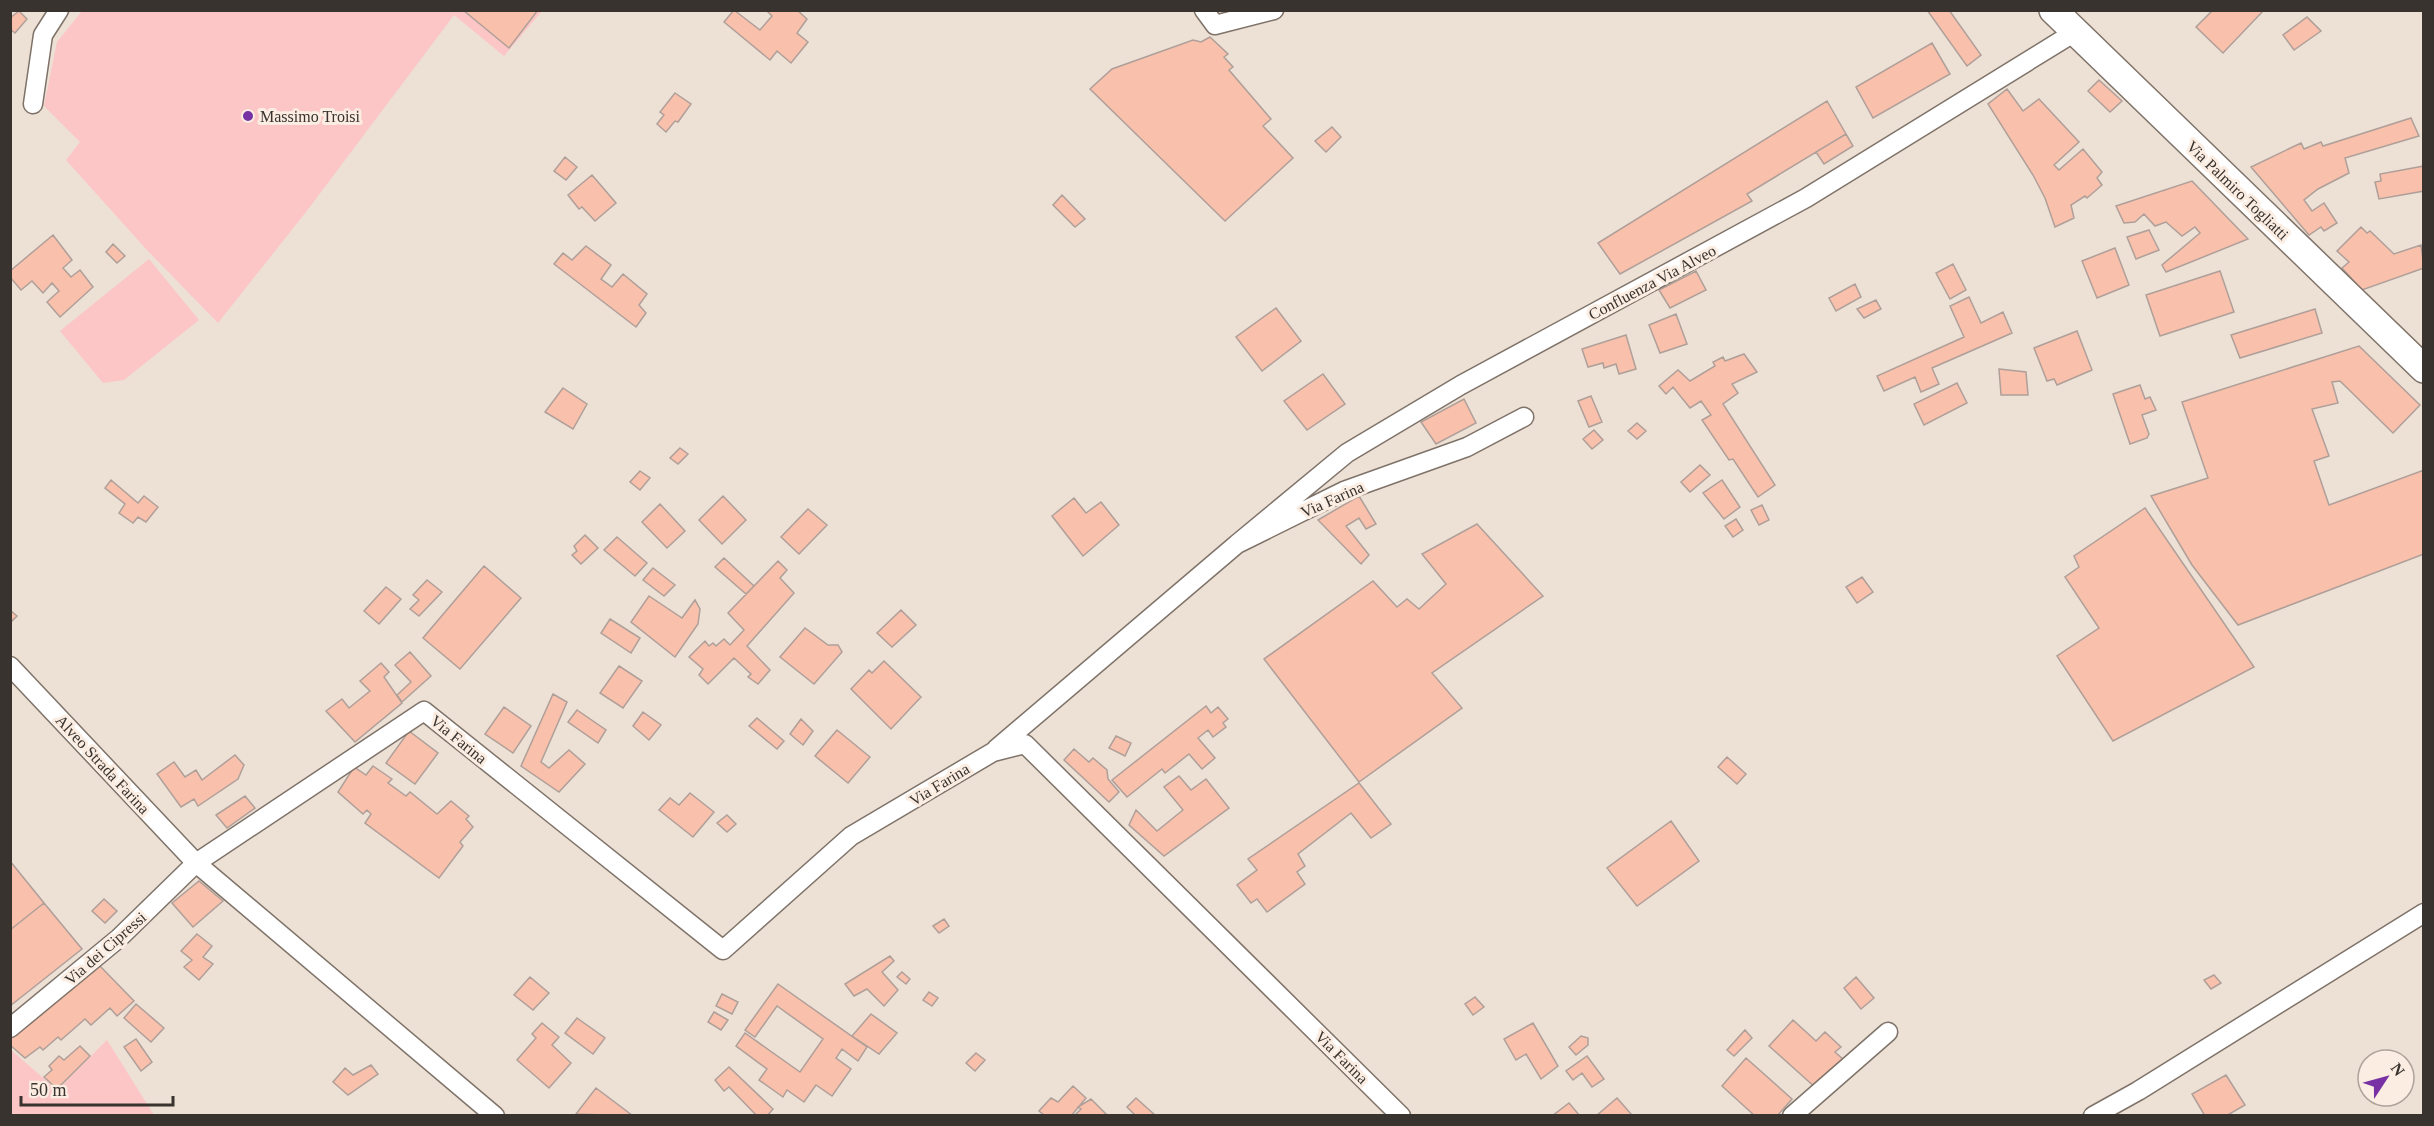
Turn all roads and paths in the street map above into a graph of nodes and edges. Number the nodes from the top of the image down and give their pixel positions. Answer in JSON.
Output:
{"nodes":[{"id":1,"x":59,"y":10,"type":"edge"},
{"id":2,"x":1204,"y":10,"type":"edge"},
{"id":3,"x":1274,"y":10,"type":"edge"},
{"id":4,"x":2053,"y":10,"type":"edge"},
{"id":5,"x":2075,"y":32,"type":"junction"},
{"id":6,"x":33,"y":104,"type":"dead end"},
{"id":7,"x":2424,"y":369,"type":"edge"},
{"id":8,"x":1524,"y":417,"type":"dead end"},
{"id":9,"x":1237,"y":544,"type":"junction"},
{"id":10,"x":10,"y":666,"type":"edge"},
{"id":11,"x":993,"y":752,"type":"junction"},
{"id":12,"x":196,"y":863,"type":"junction"},
{"id":13,"x":2424,"y":913,"type":"edge"},
{"id":14,"x":10,"y":1028,"type":"edge"},
{"id":15,"x":1888,"y":1032,"type":"dead end"},
{"id":16,"x":495,"y":1116,"type":"edge"},
{"id":17,"x":1401,"y":1116,"type":"edge"},
{"id":18,"x":1792,"y":1116,"type":"edge"},
{"id":19,"x":2093,"y":1116,"type":"edge"}],
"edges":[{"from":1,"to":6,"type":"street"},
{"from":2,"to":3,"type":"street"},
{"from":4,"to":5,"type":"street","name":"Via Palmiro Togliatti"},
{"from":5,"to":7,"type":"street","name":"Via Palmiro Togliatti"},
{"from":5,"to":9,"type":"street","name":"Confluenza Via Alveo"},
{"from":8,"to":9,"type":"street","name":"Via Farina"},
{"from":9,"to":11,"type":"street","name":"Via Farina"},
{"from":10,"to":12,"type":"street","name":"Alveo Strada Farina"},
{"from":11,"to":12,"type":"street","name":"Via Farina"},
{"from":11,"to":17,"type":"street","name":"Via Farina"},
{"from":12,"to":14,"type":"street","name":"Via dei Cipressi"},
{"from":12,"to":16,"type":"street"},
{"from":13,"to":19,"type":"street"},
{"from":15,"to":18,"type":"street"}]}
